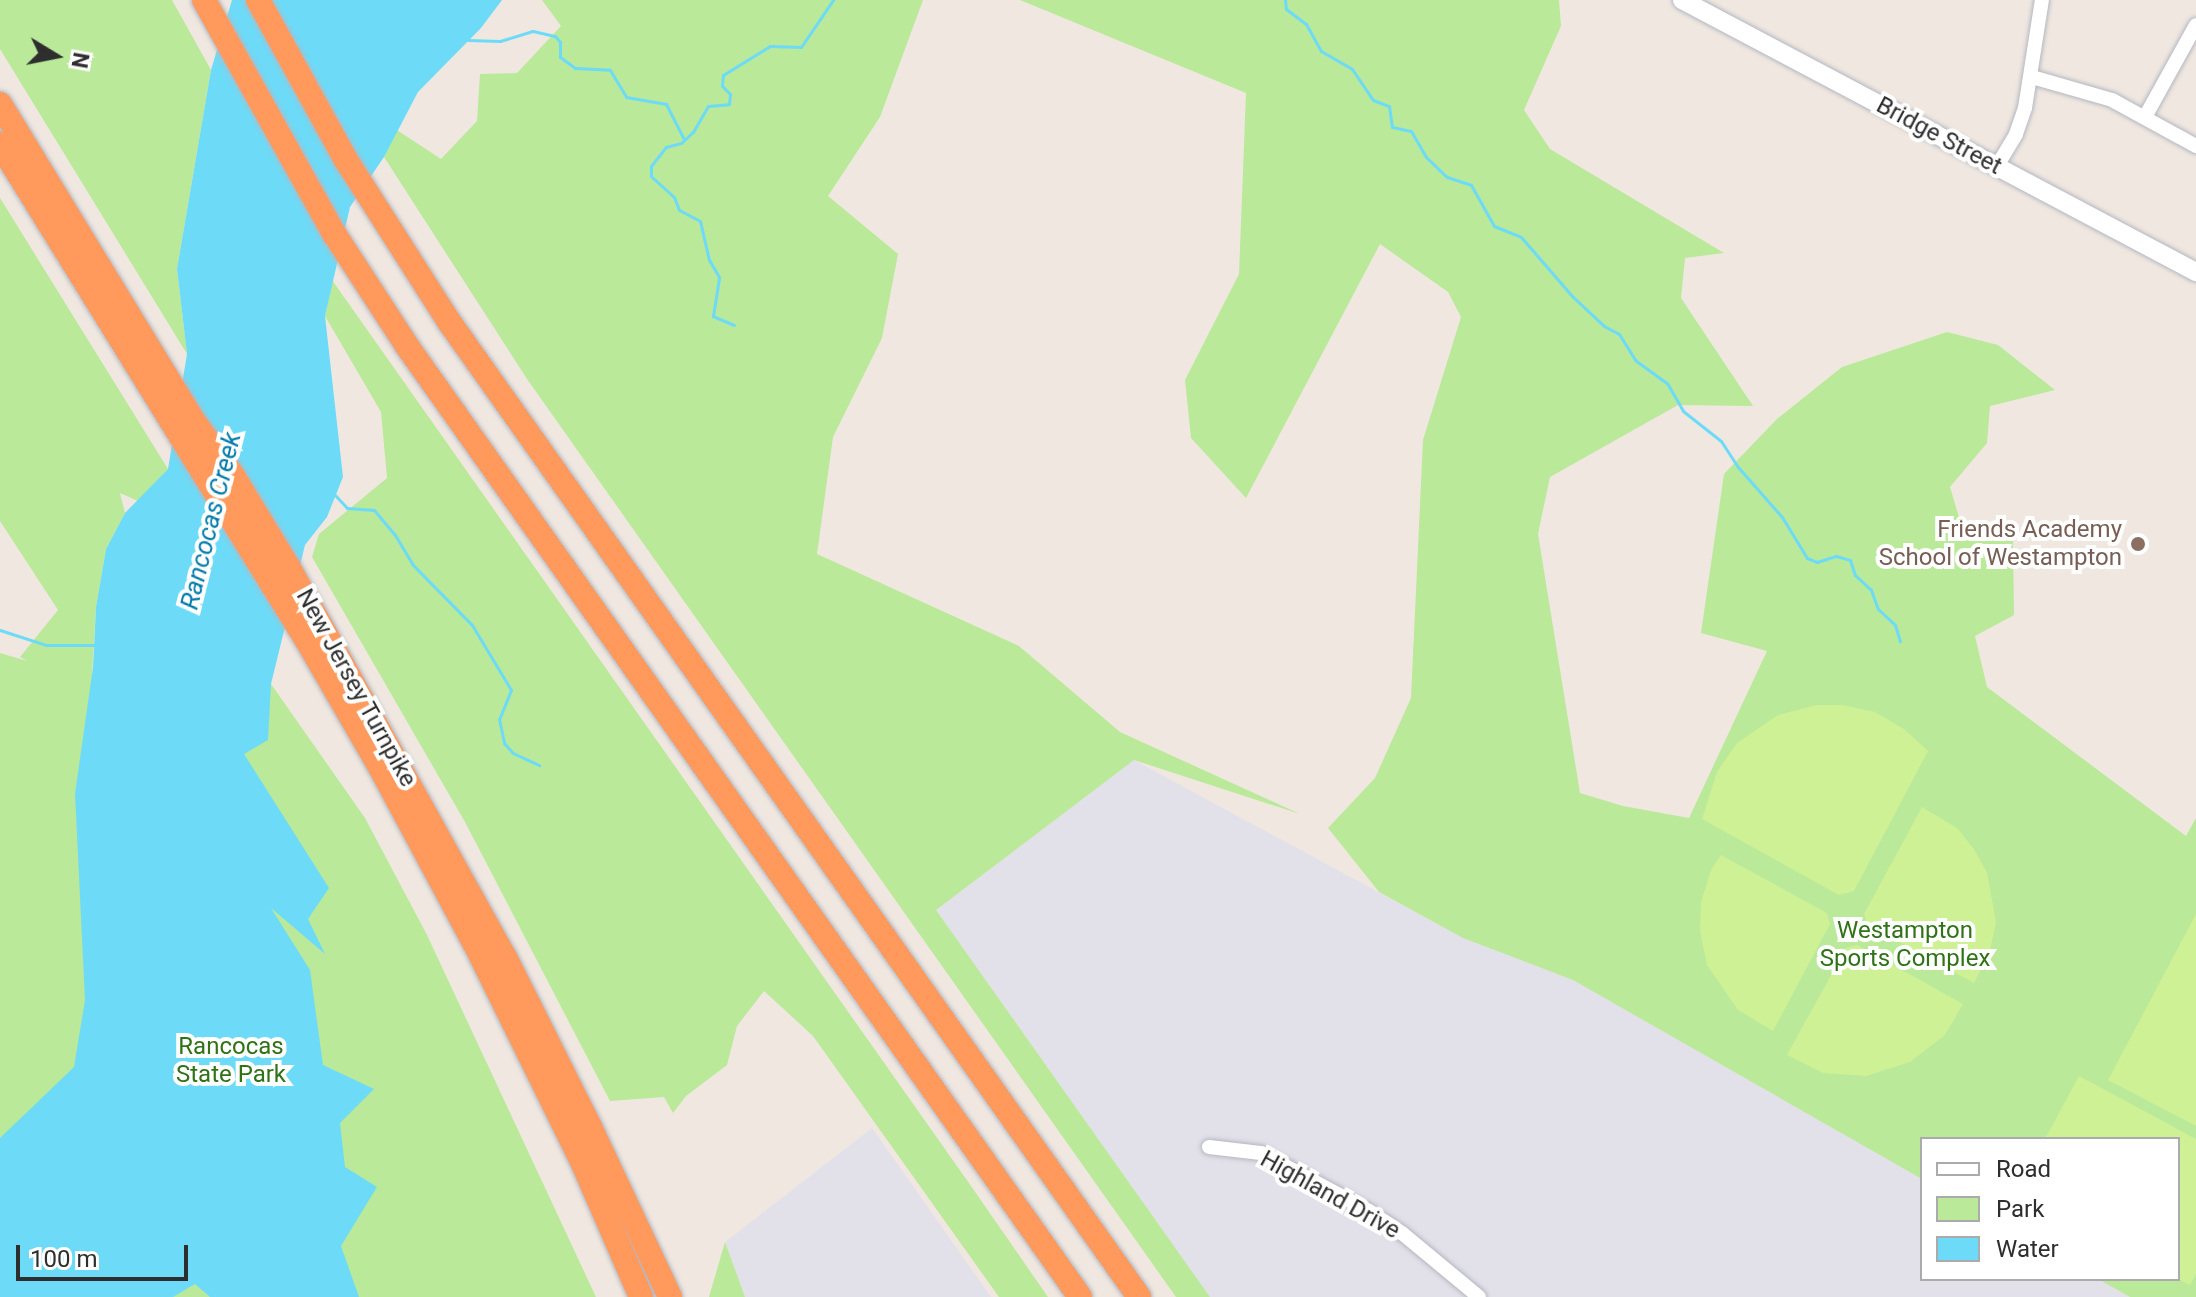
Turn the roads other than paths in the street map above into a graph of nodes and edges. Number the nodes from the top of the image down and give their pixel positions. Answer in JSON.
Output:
{"nodes":[{"id":1,"x":258,"y":0,"type":"edge"},
{"id":2,"x":1682,"y":0,"type":"edge"},
{"id":3,"x":2042,"y":0,"type":"edge"},
{"id":4,"x":210,"y":11,"type":"edge"},
{"id":5,"x":2196,"y":25,"type":"edge"},
{"id":6,"x":2032,"y":77,"type":"junction"},
{"id":7,"x":0,"y":104,"type":"edge"},
{"id":8,"x":2145,"y":117,"type":"junction"},
{"id":9,"x":0,"y":144,"type":"edge"},
{"id":10,"x":2196,"y":146,"type":"edge"},
{"id":11,"x":1997,"y":166,"type":"junction"},
{"id":12,"x":2196,"y":272,"type":"edge"},
{"id":13,"x":311,"y":628,"type":"junction"},
{"id":14,"x":1209,"y":1147,"type":"dead end"},
{"id":15,"x":641,"y":1297,"type":"edge"},
{"id":16,"x":670,"y":1297,"type":"edge"},
{"id":17,"x":1080,"y":1297,"type":"edge"},
{"id":18,"x":1139,"y":1297,"type":"edge"},
{"id":19,"x":1479,"y":1297,"type":"edge"}],
"edges":[{"from":1,"to":18,"type":"highway"},
{"from":2,"to":11,"type":"main road","name":"Bridge Street"},
{"from":3,"to":6,"type":"street"},
{"from":4,"to":17,"type":"highway"},
{"from":5,"to":8,"type":"street"},
{"from":6,"to":8,"type":"street"},
{"from":6,"to":11,"type":"street"},
{"from":7,"to":13,"type":"highway","name":"New Jersey Turnpike"},
{"from":8,"to":10,"type":"street"},
{"from":9,"to":13,"type":"highway","name":"New Jersey Turnpike"},
{"from":11,"to":12,"type":"main road","name":"Bridge Street"},
{"from":13,"to":15,"type":"highway","name":"New Jersey Turnpike"},
{"from":13,"to":16,"type":"highway","name":"New Jersey Turnpike"},
{"from":14,"to":19,"type":"street","name":"Highland Drive"}]}
